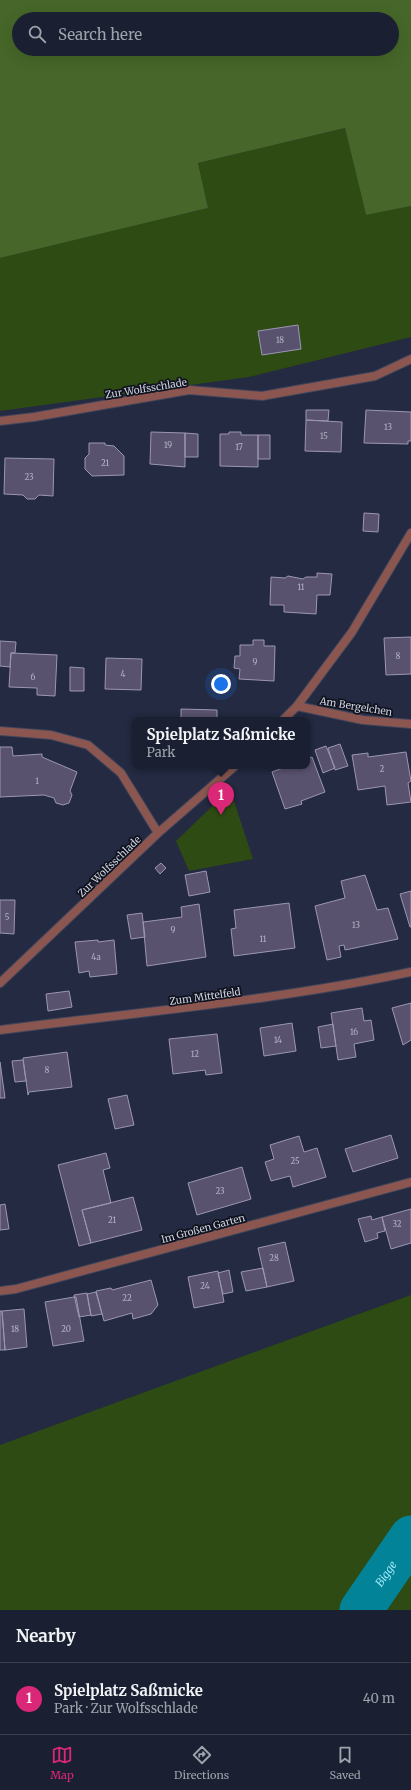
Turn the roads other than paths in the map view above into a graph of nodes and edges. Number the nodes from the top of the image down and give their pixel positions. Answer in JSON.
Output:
{"nodes":[{"id":1,"x":411,"y":359,"type":"edge"},
{"id":2,"x":0,"y":421,"type":"edge"},
{"id":3,"x":411,"y":533,"type":"edge"},
{"id":4,"x":297,"y":706,"type":"junction"},
{"id":5,"x":286,"y":717,"type":"edge"},
{"id":6,"x":411,"y":724,"type":"edge"},
{"id":7,"x":0,"y":731,"type":"edge"},
{"id":8,"x":232,"y":769,"type":"edge"},
{"id":9,"x":158,"y":833,"type":"junction"},
{"id":10,"x":411,"y":972,"type":"edge"},
{"id":11,"x":0,"y":983,"type":"edge"},
{"id":12,"x":0,"y":1030,"type":"edge"},
{"id":13,"x":411,"y":1182,"type":"edge"},
{"id":14,"x":0,"y":1291,"type":"edge"}],
"edges":[{"from":1,"to":2,"type":"street","name":"Zur Wolfsschlade"},
{"from":3,"to":4,"type":"street"},
{"from":4,"to":5,"type":"street"},
{"from":4,"to":6,"type":"street","name":"Am Bergelchen"},
{"from":7,"to":9,"type":"street"},
{"from":8,"to":9,"type":"street","name":"Zur Wolfsschlade"},
{"from":9,"to":11,"type":"street","name":"Zur Wolfsschlade"},
{"from":10,"to":12,"type":"street","name":"Zum Mittelfeld"},
{"from":13,"to":14,"type":"street","name":"Im Großen Garten"}]}
